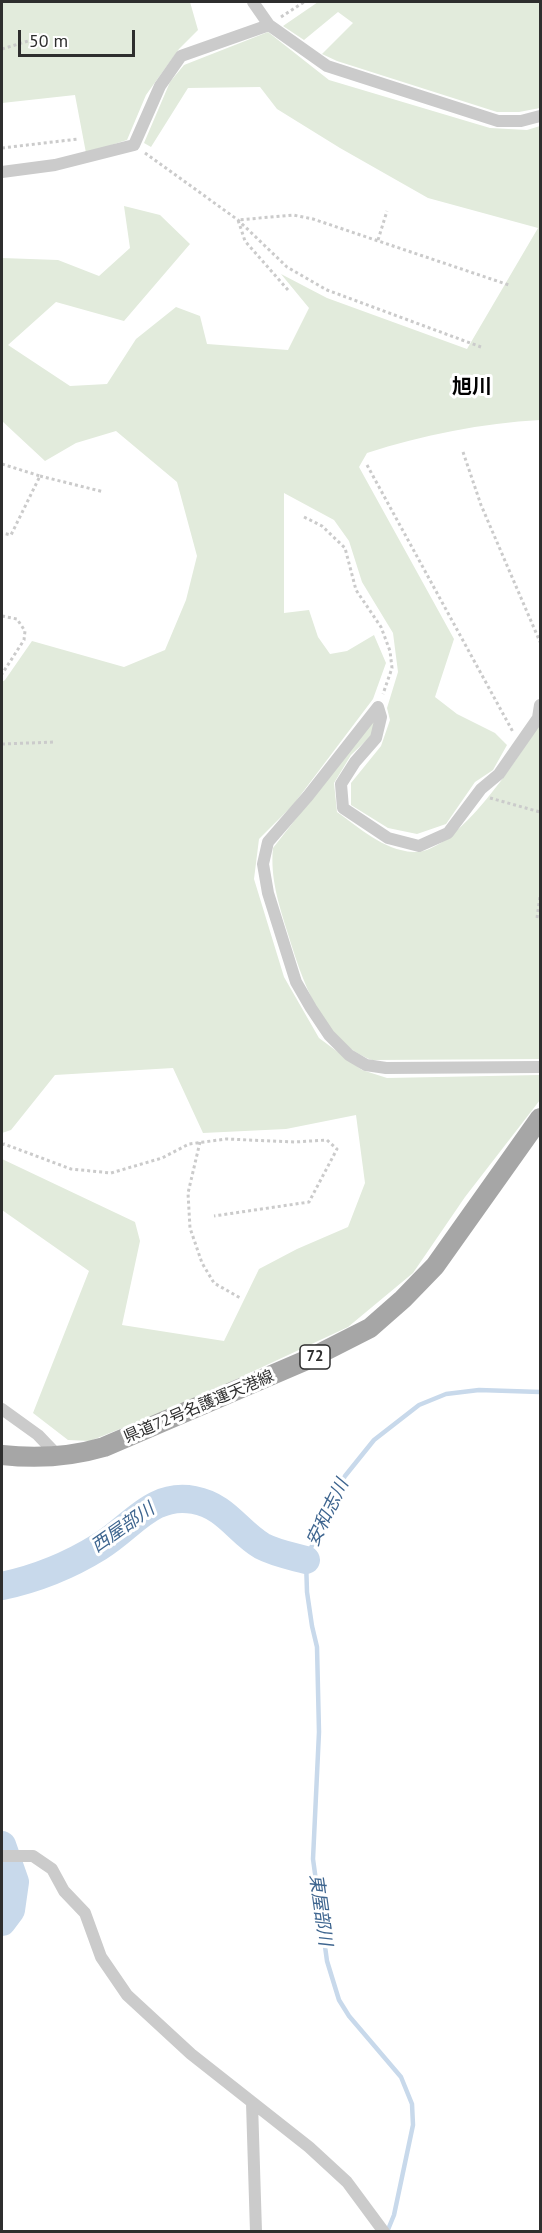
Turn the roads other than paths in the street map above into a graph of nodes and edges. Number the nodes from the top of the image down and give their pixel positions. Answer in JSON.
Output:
{"nodes":[{"id":1,"x":253,"y":2,"type":"edge"},
{"id":2,"x":269,"y":24,"type":"junction"},
{"id":3,"x":540,"y":116,"type":"edge"},
{"id":4,"x":2,"y":172,"type":"edge"},
{"id":5,"x":540,"y":705,"type":"edge"},
{"id":6,"x":540,"y":1067,"type":"edge"},
{"id":7,"x":540,"y":1118,"type":"edge"},
{"id":8,"x":2,"y":1409,"type":"edge"},
{"id":9,"x":2,"y":1455,"type":"edge"},
{"id":10,"x":59,"y":1457,"type":"junction"},
{"id":11,"x":2,"y":1856,"type":"edge"},
{"id":12,"x":252,"y":2103,"type":"junction"},
{"id":13,"x":256,"y":2232,"type":"edge"},
{"id":14,"x":384,"y":2232,"type":"edge"}],
"edges":[{"from":1,"to":2,"type":"street"},
{"from":2,"to":3,"type":"street"},
{"from":2,"to":4,"type":"street"},
{"from":5,"to":6,"type":"street"},
{"from":7,"to":10,"type":"main road","name":"県道72号名護運天港線","number":"72"},
{"from":8,"to":10,"type":"street"},
{"from":9,"to":10,"type":"main road","name":"県道72号名護運天港線","number":"72"},
{"from":11,"to":12,"type":"street"},
{"from":12,"to":13,"type":"street"},
{"from":12,"to":14,"type":"street"}]}
